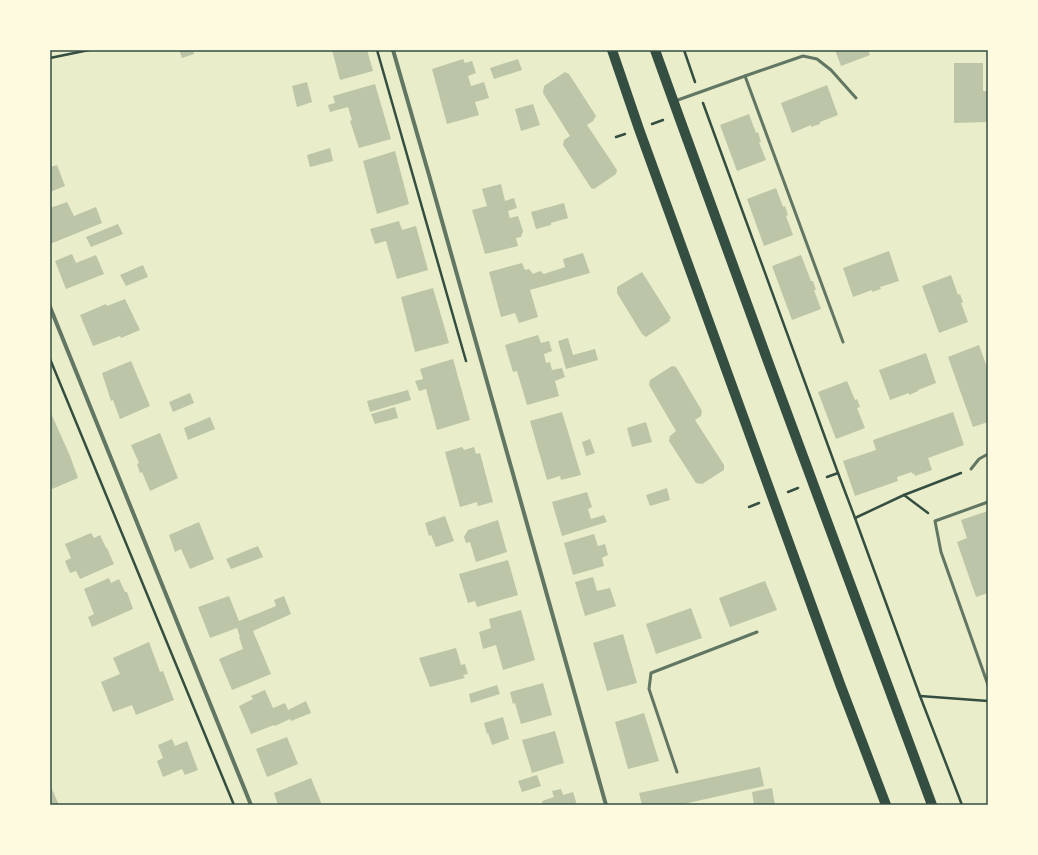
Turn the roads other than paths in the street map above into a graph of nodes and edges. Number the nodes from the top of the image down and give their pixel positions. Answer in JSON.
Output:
{"nodes":[{"id":1,"x":393,"y":50,"type":"edge"},
{"id":2,"x":612,"y":50,"type":"edge"},
{"id":3,"x":655,"y":50,"type":"edge"},
{"id":4,"x":745,"y":76,"type":"junction"},
{"id":5,"x":856,"y":98,"type":"dead end"},
{"id":6,"x":673,"y":101,"type":"junction"},
{"id":7,"x":50,"y":307,"type":"edge"},
{"id":8,"x":843,"y":342,"type":"dead end"},
{"id":9,"x":988,"y":454,"type":"edge"},
{"id":10,"x":971,"y":469,"type":"road end"},
{"id":11,"x":988,"y":502,"type":"edge"},
{"id":12,"x":757,"y":632,"type":"dead end"},
{"id":13,"x":988,"y":685,"type":"edge"},
{"id":14,"x":676,"y":772,"type":"dead end"},
{"id":15,"x":251,"y":805,"type":"edge"},
{"id":16,"x":606,"y":805,"type":"edge"},
{"id":17,"x":886,"y":805,"type":"edge"},
{"id":18,"x":932,"y":805,"type":"edge"}],
"edges":[{"from":1,"to":16,"type":"street"},
{"from":2,"to":17,"type":"main road"},
{"from":3,"to":6,"type":"main road"},
{"from":4,"to":5,"type":"lane"},
{"from":4,"to":6,"type":"lane"},
{"from":4,"to":8,"type":"lane"},
{"from":6,"to":18,"type":"main road"},
{"from":7,"to":15,"type":"street"},
{"from":9,"to":10,"type":"lane"},
{"from":11,"to":13,"type":"lane"},
{"from":12,"to":14,"type":"lane"}]}
